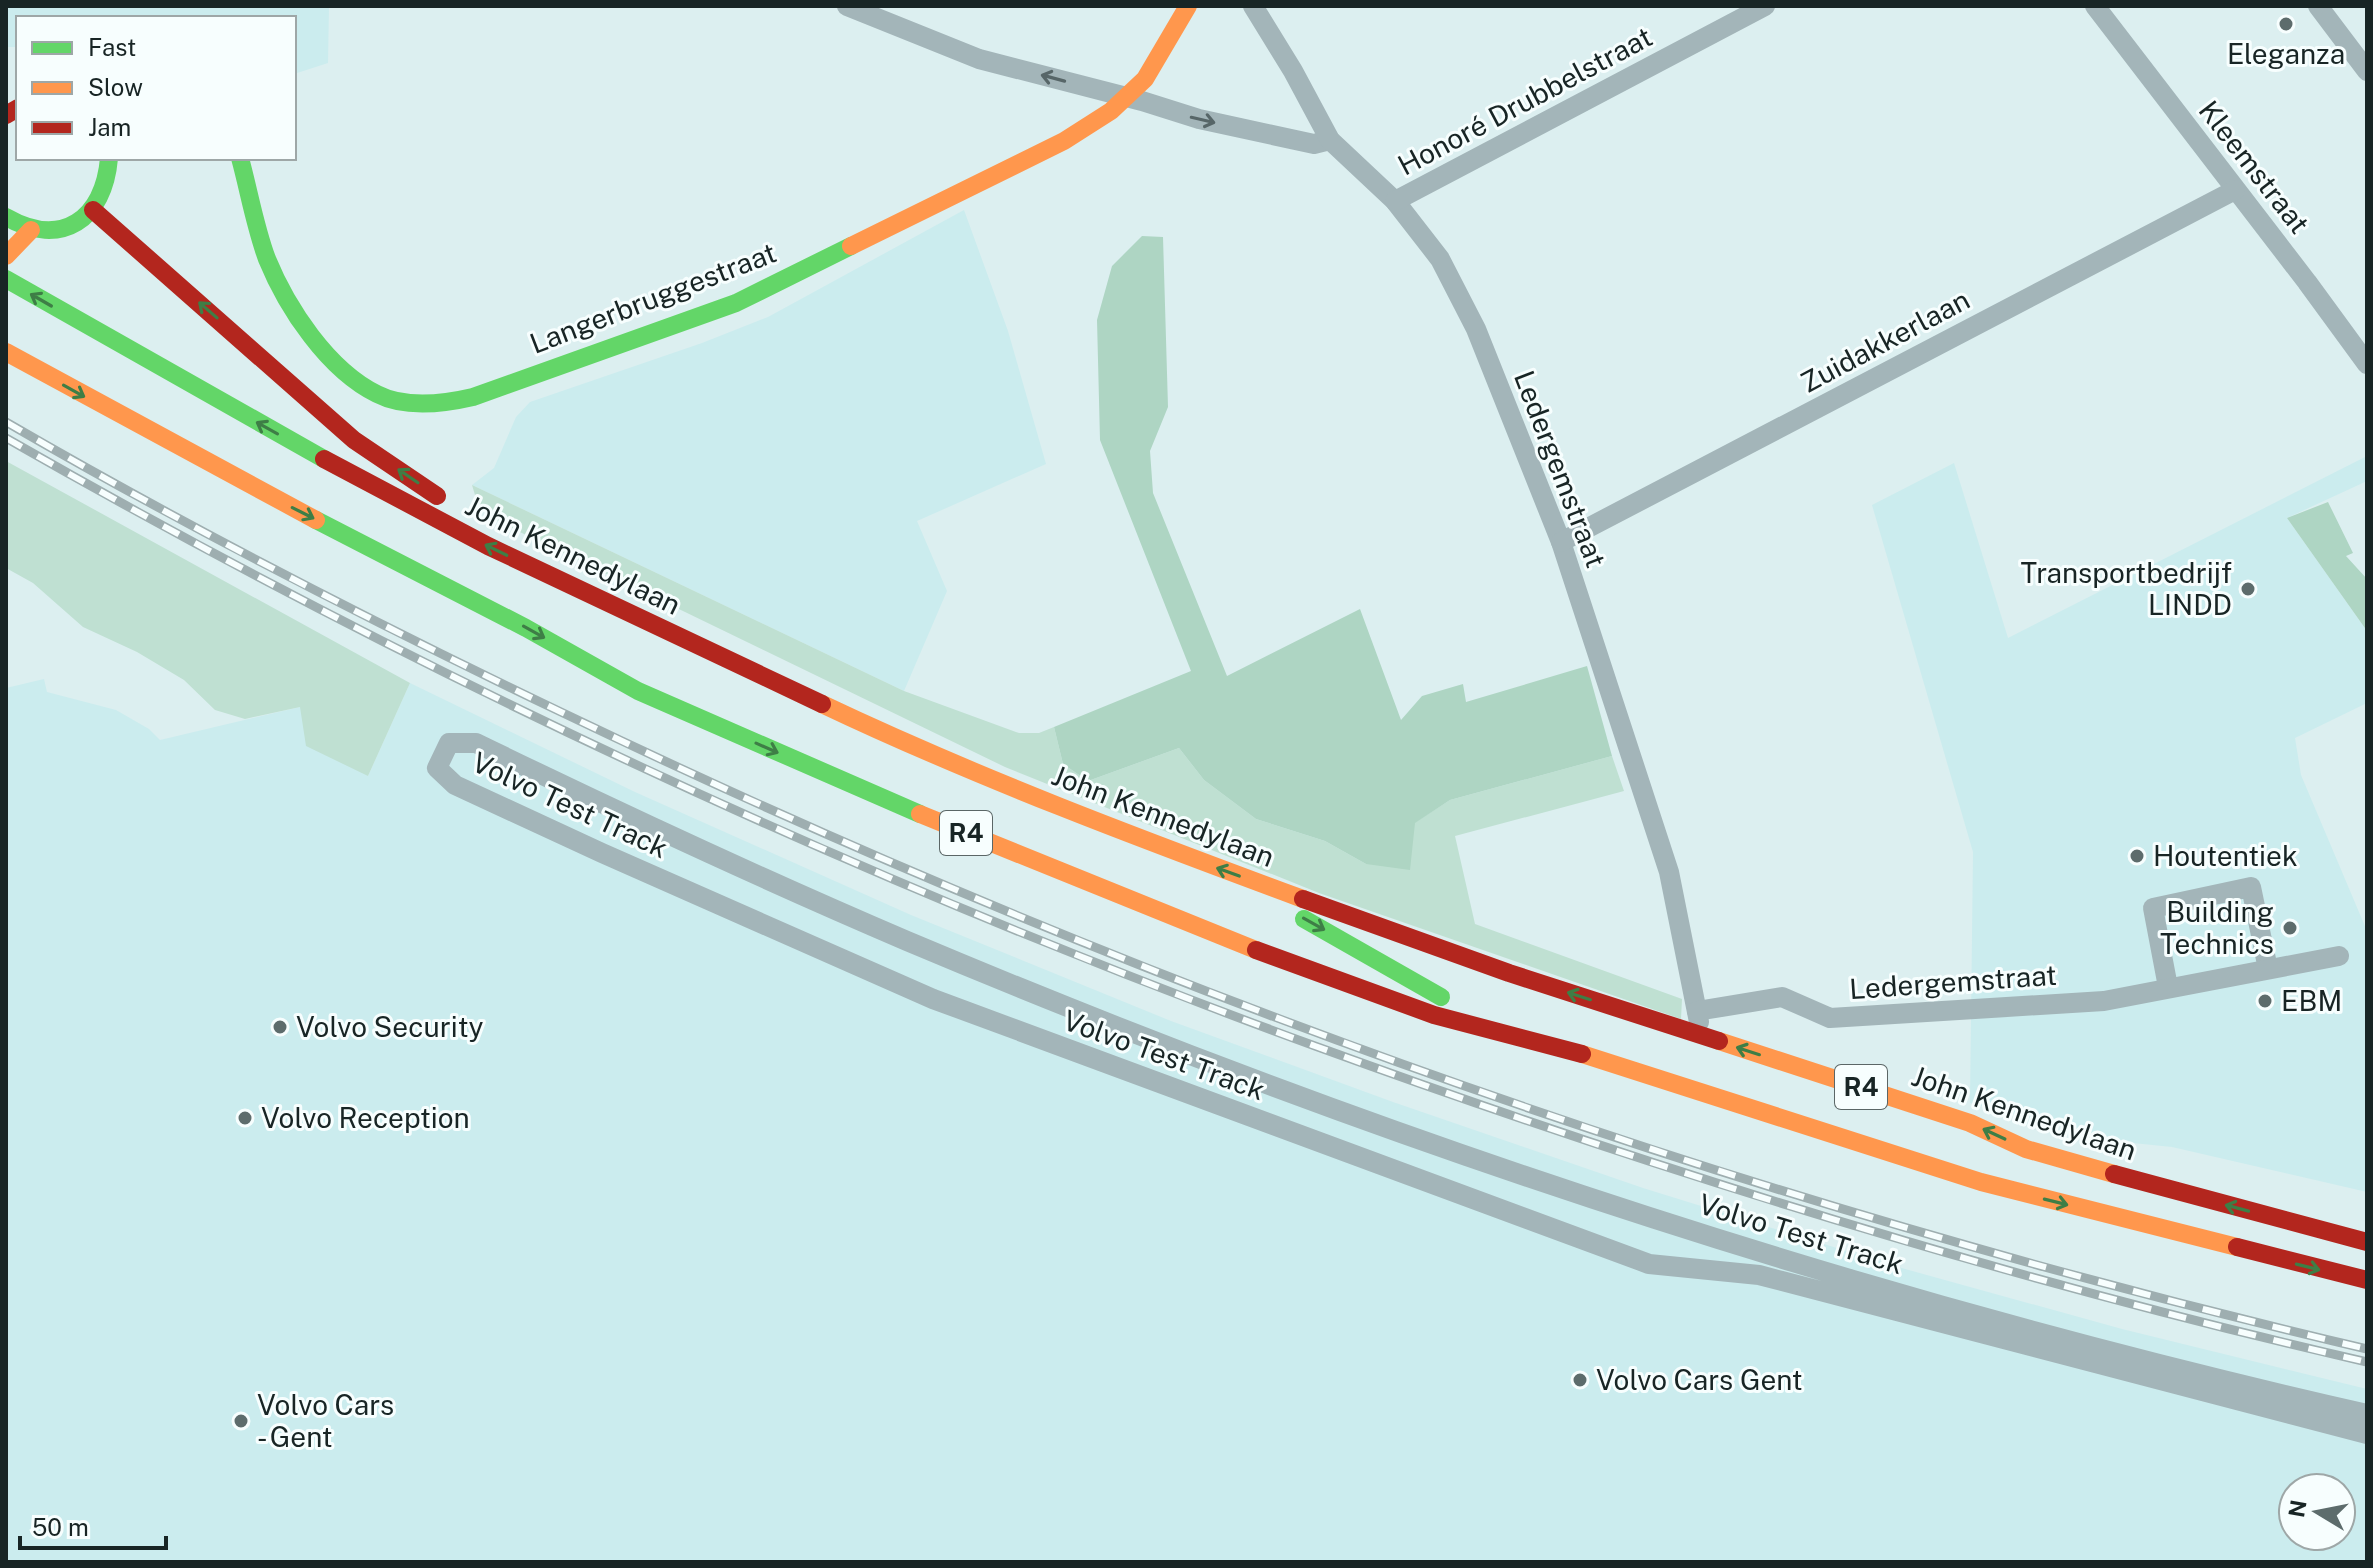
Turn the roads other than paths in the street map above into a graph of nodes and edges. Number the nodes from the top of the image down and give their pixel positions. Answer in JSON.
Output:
{"nodes":[{"id":1,"x":847,"y":6,"type":"edge"},
{"id":2,"x":1188,"y":6,"type":"edge"},
{"id":3,"x":1253,"y":6,"type":"edge"},
{"id":4,"x":1765,"y":6,"type":"edge"},
{"id":5,"x":2095,"y":6,"type":"edge"},
{"id":6,"x":2318,"y":6,"type":"edge"},
{"id":7,"x":2367,"y":71,"type":"edge"},
{"id":8,"x":1128,"y":98,"type":"junction"},
{"id":9,"x":1330,"y":140,"type":"junction"},
{"id":10,"x":109,"y":160,"type":"edge"},
{"id":11,"x":241,"y":160,"type":"edge"},
{"id":12,"x":2235,"y":190,"type":"junction"},
{"id":13,"x":1395,"y":201,"type":"junction"},
{"id":14,"x":93,"y":210,"type":"junction"},
{"id":15,"x":6,"y":217,"type":"edge"},
{"id":16,"x":31,"y":230,"type":"junction"},
{"id":17,"x":6,"y":256,"type":"edge"},
{"id":18,"x":6,"y":279,"type":"edge"},
{"id":19,"x":6,"y":352,"type":"edge"},
{"id":20,"x":2367,"y":364,"type":"edge"},
{"id":21,"x":313,"y":474,"type":"dead end"},
{"id":22,"x":470,"y":516,"type":"dead end"},
{"id":23,"x":1561,"y":542,"type":"junction"},
{"id":24,"x":526,"y":543,"type":"dead end"},
{"id":25,"x":539,"y":658,"type":"dead end"},
{"id":26,"x":638,"y":691,"type":"junction"},
{"id":27,"x":1181,"y":854,"type":"junction"},
{"id":28,"x":2339,"y":956,"type":"dead end"},
{"id":29,"x":2268,"y":969,"type":"junction"},
{"id":30,"x":2168,"y":987,"type":"junction"},
{"id":31,"x":1561,"y":1047,"type":"junction"},
{"id":32,"x":2367,"y":1242,"type":"edge"},
{"id":33,"x":2367,"y":1280,"type":"edge"},
{"id":34,"x":2367,"y":1414,"type":"edge"},
{"id":35,"x":2367,"y":1434,"type":"edge"}],
"edges":[{"from":8,"to":1,"type":"street","one_way":true},
{"from":2,"to":8,"type":"main road","name":"Langerbruggestraat"},
{"from":3,"to":9,"type":"street","name":"Ledergemstraat"},
{"from":4,"to":13,"type":"street","name":"Honoré Drubbelstraat"},
{"from":5,"to":12,"type":"street","name":"Kleemstraat"},
{"from":6,"to":7,"type":"street"},
{"from":8,"to":9,"type":"street","one_way":true},
{"from":8,"to":11,"type":"main road","name":"Langerbruggestraat"},
{"from":9,"to":13,"type":"street","name":"Ledergemstraat"},
{"from":10,"to":14,"type":"main road"},
{"from":12,"to":20,"type":"street","name":"Kleemstraat"},
{"from":12,"to":23,"type":"street","name":"Zuidakkerlaan"},
{"from":13,"to":23,"type":"street","name":"Ledergemstraat"},
{"from":14,"to":16,"type":"main road"},
{"from":22,"to":14,"type":"main road","one_way":true},
{"from":15,"to":16,"type":"main road"},
{"from":16,"to":17,"type":"main road"},
{"from":27,"to":18,"type":"main road","name":"John Kennedylaan","number":"R4","one_way":true},
{"from":19,"to":26,"type":"main road","name":"John Kennedylaan","number":"R4","one_way":true},
{"from":21,"to":31,"type":"main road","name":"John Kennedylaan","number":"R4","one_way":true},
{"from":23,"to":30,"type":"street","name":"Ledergemstraat"},
{"from":24,"to":27,"type":"main road"},
{"from":25,"to":26,"type":"main road"},
{"from":26,"to":31,"type":"main road","name":"John Kennedylaan","number":"R4","one_way":true},
{"from":32,"to":27,"type":"main road","name":"John Kennedylaan","number":"R4","one_way":true},
{"from":28,"to":29,"type":"street","name":"Ledergemstraat"},
{"from":29,"to":30,"type":"street","name":"Ledergemstraat"},
{"from":29,"to":30,"type":"street"},
{"from":31,"to":33,"type":"main road","name":"John Kennedylaan","number":"R4","one_way":true},
{"from":34,"to":35,"type":"street","name":"Volvo Test Track"}]}
